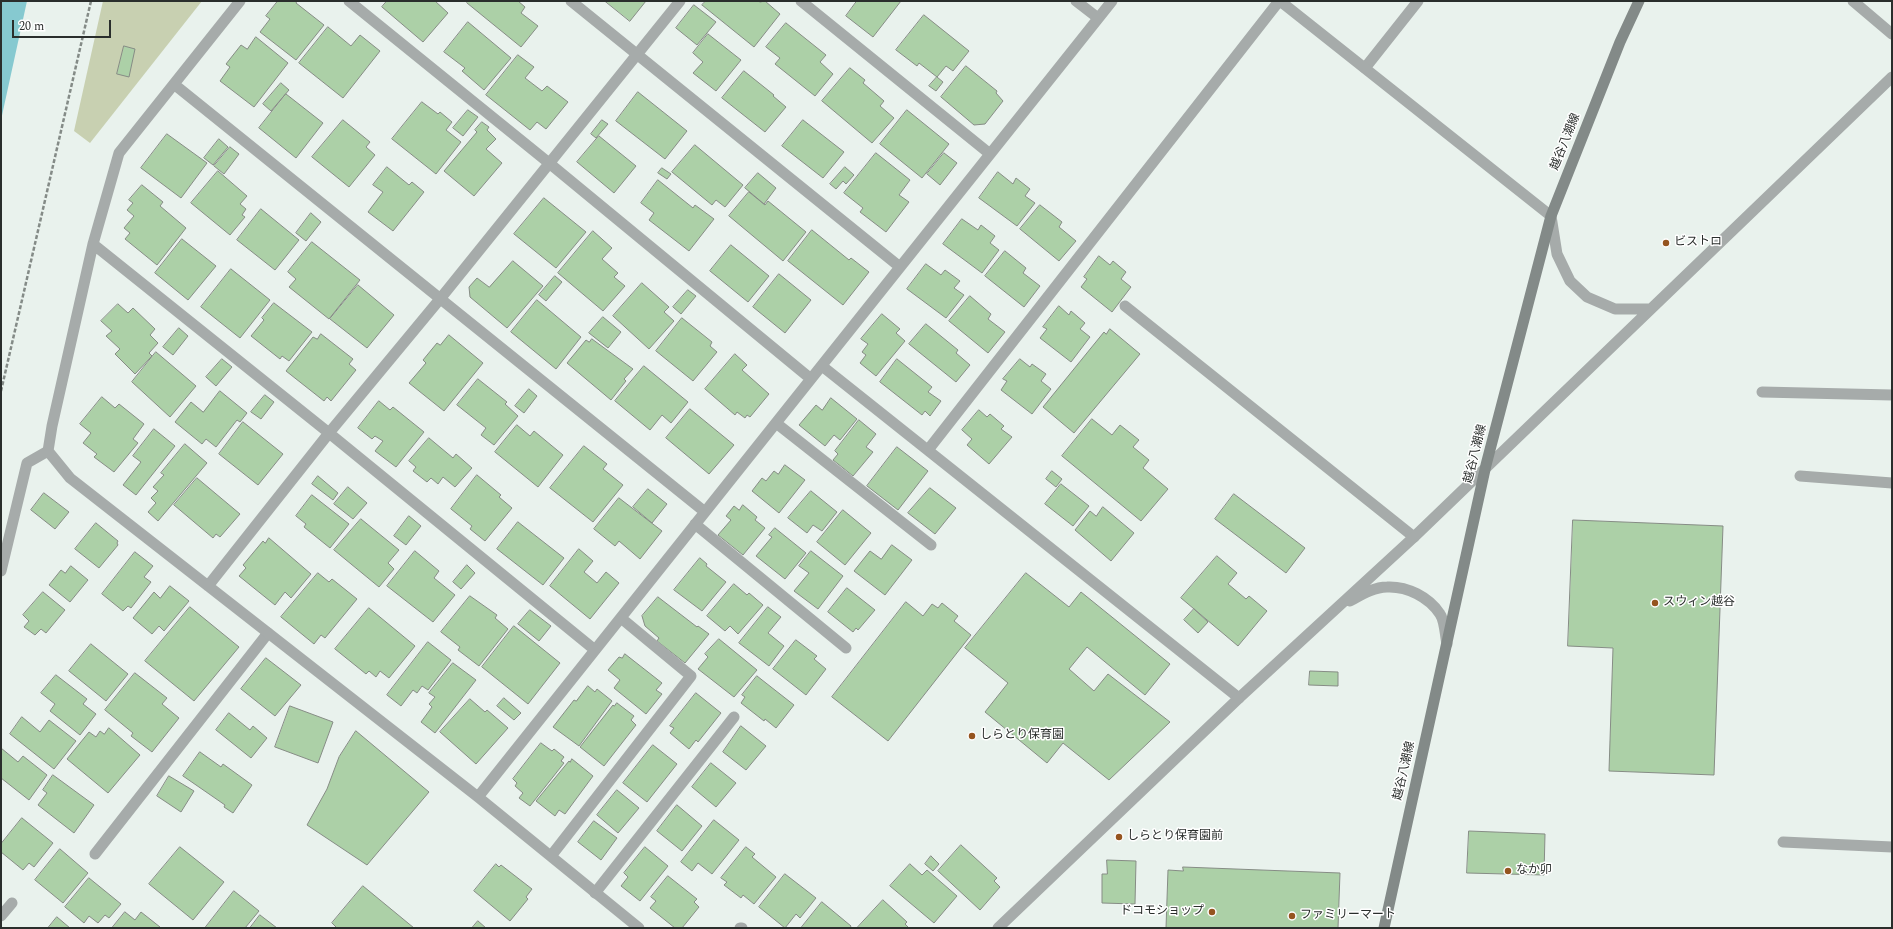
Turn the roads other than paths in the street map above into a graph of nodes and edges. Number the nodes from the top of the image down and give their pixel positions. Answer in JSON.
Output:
{"nodes":[{"id":1,"x":240,"y":1,"type":"edge"},
{"id":2,"x":349,"y":1,"type":"edge"},
{"id":3,"x":571,"y":1,"type":"edge"},
{"id":4,"x":680,"y":1,"type":"edge"},
{"id":5,"x":800,"y":1,"type":"edge"},
{"id":6,"x":1076,"y":1,"type":"edge"},
{"id":7,"x":1112,"y":1,"type":"edge"},
{"id":8,"x":1418,"y":1,"type":"edge"},
{"id":9,"x":1639,"y":1,"type":"edge"},
{"id":10,"x":1853,"y":1,"type":"edge"},
{"id":11,"x":1285,"y":2,"type":"edge"},
{"id":12,"x":1098,"y":18,"type":"junction"},
{"id":13,"x":1892,"y":34,"type":"edge"},
{"id":14,"x":638,"y":55,"type":"junction"},
{"id":15,"x":1365,"y":68,"type":"junction"},
{"id":16,"x":1892,"y":77,"type":"edge"},
{"id":17,"x":175,"y":85,"type":"junction"},
{"id":18,"x":990,"y":154,"type":"junction"},
{"id":19,"x":549,"y":163,"type":"junction"},
{"id":20,"x":1551,"y":216,"type":"junction"},
{"id":21,"x":93,"y":244,"type":"junction"},
{"id":22,"x":900,"y":267,"type":"junction"},
{"id":23,"x":440,"y":299,"type":"junction"},
{"id":24,"x":1125,"y":306,"type":"dead end"},
{"id":25,"x":1649,"y":309,"type":"junction"},
{"id":26,"x":822,"y":366,"type":"junction"},
{"id":27,"x":811,"y":379,"type":"junction"},
{"id":28,"x":1762,"y":392,"type":"dead end"},
{"id":29,"x":1892,"y":395,"type":"edge"},
{"id":30,"x":776,"y":423,"type":"junction"},
{"id":31,"x":329,"y":433,"type":"junction"},
{"id":32,"x":928,"y":450,"type":"junction"},
{"id":33,"x":48,"y":451,"type":"junction"},
{"id":34,"x":1486,"y":466,"type":"junction"},
{"id":35,"x":1800,"y":476,"type":"dead end"},
{"id":36,"x":1892,"y":483,"type":"edge"},
{"id":37,"x":705,"y":512,"type":"junction"},
{"id":38,"x":695,"y":524,"type":"junction"},
{"id":39,"x":1414,"y":537,"type":"junction"},
{"id":40,"x":930,"y":546,"type":"dead end"},
{"id":41,"x":1,"y":571,"type":"edge"},
{"id":42,"x":208,"y":586,"type":"junction"},
{"id":43,"x":1339,"y":606,"type":"junction"},
{"id":44,"x":621,"y":618,"type":"junction"},
{"id":45,"x":268,"y":633,"type":"junction"},
{"id":46,"x":1446,"y":644,"type":"junction"},
{"id":47,"x":846,"y":648,"type":"dead end"},
{"id":48,"x":595,"y":650,"type":"junction"},
{"id":49,"x":1239,"y":698,"type":"junction"},
{"id":50,"x":734,"y":717,"type":"dead end"},
{"id":51,"x":478,"y":797,"type":"junction"},
{"id":52,"x":1783,"y":842,"type":"dead end"},
{"id":53,"x":1892,"y":847,"type":"edge"},
{"id":54,"x":95,"y":854,"type":"dead end"},
{"id":55,"x":551,"y":856,"type":"junction"},
{"id":56,"x":595,"y":893,"type":"junction"},
{"id":57,"x":12,"y":903,"type":"dead end"},
{"id":58,"x":1,"y":916,"type":"edge"},
{"id":59,"x":639,"y":928,"type":"edge"},
{"id":60,"x":998,"y":928,"type":"edge"},
{"id":61,"x":1384,"y":928,"type":"edge"}],
"edges":[{"from":1,"to":17,"type":"street"},
{"from":2,"to":19,"type":"street"},
{"from":3,"to":14,"type":"street"},
{"from":4,"to":14,"type":"street"},
{"from":5,"to":18,"type":"street"},
{"from":6,"to":12,"type":"street"},
{"from":7,"to":12,"type":"street"},
{"from":8,"to":15,"type":"street"},
{"from":9,"to":20,"type":"main road","name":"越谷八潮線"},
{"from":10,"to":13,"type":"street"},
{"from":11,"to":15,"type":"street"},
{"from":11,"to":32,"type":"street"},
{"from":12,"to":18,"type":"street"},
{"from":14,"to":19,"type":"street"},
{"from":14,"to":22,"type":"street"},
{"from":15,"to":20,"type":"street"},
{"from":16,"to":25,"type":"street"},
{"from":17,"to":21,"type":"street"},
{"from":17,"to":23,"type":"street"},
{"from":18,"to":22,"type":"street"},
{"from":19,"to":23,"type":"street"},
{"from":19,"to":27,"type":"street"},
{"from":20,"to":25,"type":"street"},
{"from":20,"to":34,"type":"main road","name":"越谷八潮線"},
{"from":21,"to":31,"type":"street"},
{"from":21,"to":33,"type":"street"},
{"from":22,"to":26,"type":"street"},
{"from":23,"to":31,"type":"street"},
{"from":23,"to":37,"type":"street"},
{"from":24,"to":39,"type":"street"},
{"from":25,"to":34,"type":"street"},
{"from":26,"to":27,"type":"street"},
{"from":26,"to":32,"type":"street"},
{"from":27,"to":30,"type":"street"},
{"from":28,"to":29,"type":"street"},
{"from":30,"to":37,"type":"street"},
{"from":30,"to":40,"type":"street"},
{"from":31,"to":42,"type":"street"},
{"from":31,"to":48,"type":"street"},
{"from":32,"to":49,"type":"street"},
{"from":33,"to":41,"type":"street"},
{"from":33,"to":42,"type":"street"},
{"from":34,"to":39,"type":"street"},
{"from":34,"to":46,"type":"main road","name":"越谷八潮線"},
{"from":35,"to":36,"type":"street"},
{"from":37,"to":38,"type":"street"},
{"from":38,"to":44,"type":"street"},
{"from":38,"to":47,"type":"street"},
{"from":39,"to":43,"type":"street"},
{"from":42,"to":45,"type":"street"},
{"from":43,"to":46,"type":"street"},
{"from":43,"to":49,"type":"street"},
{"from":44,"to":48,"type":"street"},
{"from":44,"to":55,"type":"street"},
{"from":45,"to":51,"type":"street"},
{"from":45,"to":54,"type":"street"},
{"from":46,"to":61,"type":"main road","name":"越谷八潮線"},
{"from":48,"to":51,"type":"street"},
{"from":49,"to":60,"type":"street"},
{"from":50,"to":56,"type":"street"},
{"from":51,"to":55,"type":"street"},
{"from":52,"to":53,"type":"street"},
{"from":55,"to":56,"type":"street"},
{"from":56,"to":59,"type":"street"},
{"from":57,"to":58,"type":"street"}]}
